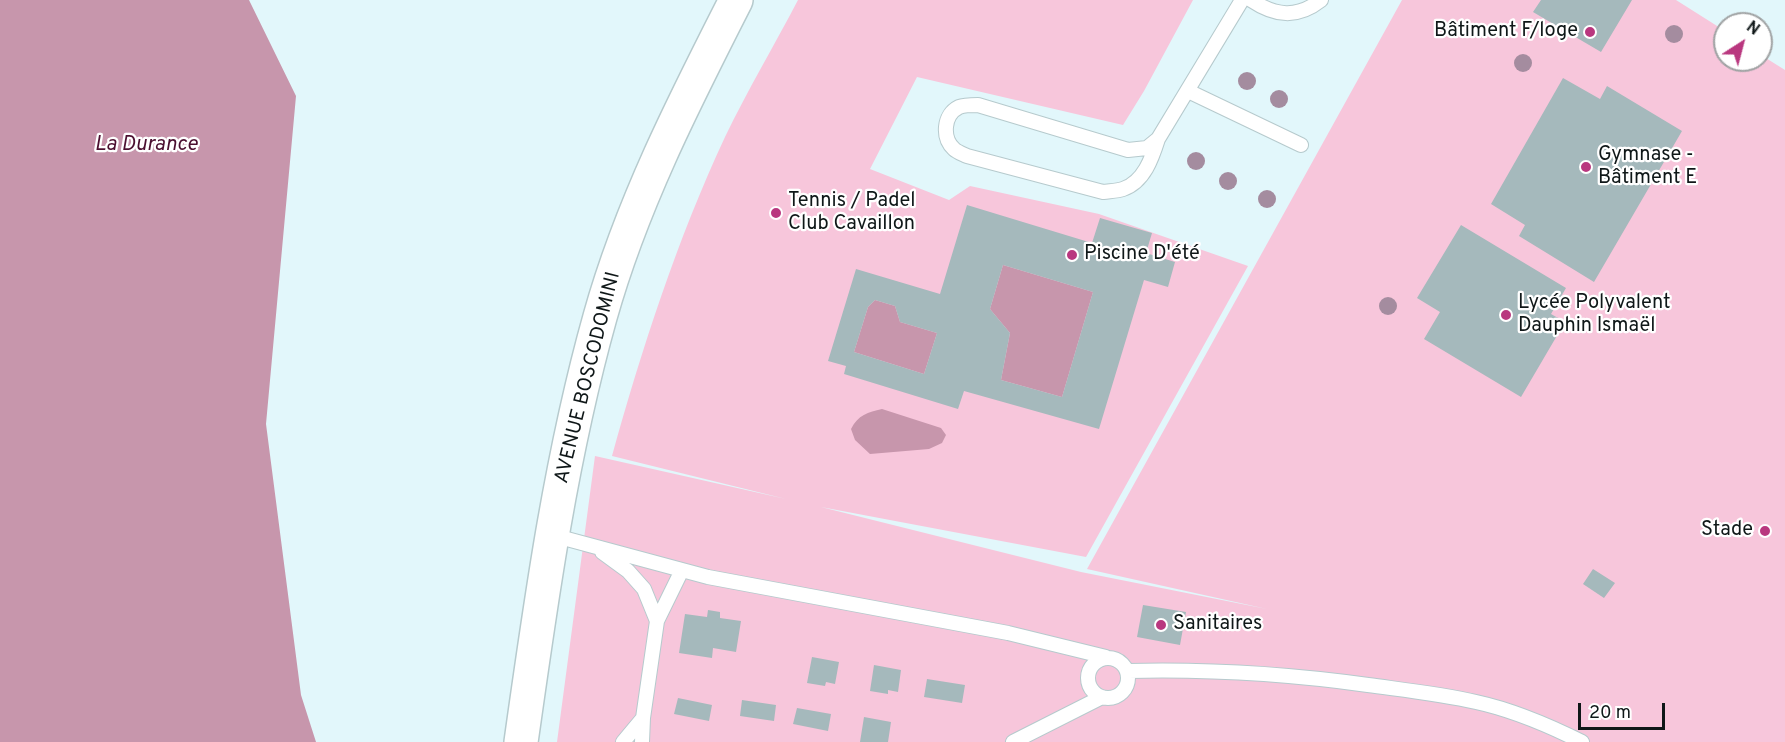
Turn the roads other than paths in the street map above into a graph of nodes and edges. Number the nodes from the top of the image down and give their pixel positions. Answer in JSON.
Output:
{"nodes":[{"id":1,"x":736,"y":0,"type":"edge"},
{"id":2,"x":1242,"y":0,"type":"edge"},
{"id":3,"x":1251,"y":0,"type":"edge"},
{"id":4,"x":1321,"y":0,"type":"edge"},
{"id":5,"x":1188,"y":91,"type":"junction"},
{"id":6,"x":1158,"y":139,"type":"junction"},
{"id":7,"x":1301,"y":145,"type":"dead end"},
{"id":8,"x":552,"y":535,"type":"junction"},
{"id":9,"x":596,"y":547,"type":"junction"},
{"id":10,"x":681,"y":570,"type":"junction"},
{"id":11,"x":657,"y":621,"type":"junction"},
{"id":12,"x":1106,"y":657,"type":"junction"},
{"id":13,"x":1128,"y":671,"type":"junction"},
{"id":14,"x":1102,"y":697,"type":"junction"},
{"id":15,"x":642,"y":718,"type":"junction"},
{"id":16,"x":521,"y":742,"type":"edge"},
{"id":17,"x":623,"y":742,"type":"edge"},
{"id":18,"x":642,"y":742,"type":"edge"},
{"id":19,"x":1013,"y":742,"type":"edge"},
{"id":20,"x":1582,"y":742,"type":"edge"}],
"edges":[{"from":1,"to":8,"type":"main road","name":"AVENUE BOSCODOMINI"},
{"from":2,"to":5,"type":"lane"},
{"from":3,"to":4,"type":"lane"},
{"from":5,"to":6,"type":"lane"},
{"from":5,"to":7,"type":"lane"},
{"from":6,"to":6,"type":"lane"},
{"from":8,"to":9,"type":"lane"},
{"from":8,"to":16,"type":"main road","name":"AVENUE BOSCODOMINI"},
{"from":9,"to":10,"type":"lane"},
{"from":9,"to":11,"type":"lane"},
{"from":10,"to":11,"type":"lane"},
{"from":10,"to":12,"type":"lane"},
{"from":11,"to":15,"type":"lane"},
{"from":12,"to":13,"type":"lane"},
{"from":12,"to":14,"type":"lane"},
{"from":13,"to":14,"type":"lane"},
{"from":13,"to":20,"type":"lane"},
{"from":14,"to":19,"type":"lane"},
{"from":15,"to":17,"type":"lane"},
{"from":15,"to":18,"type":"lane"}]}
